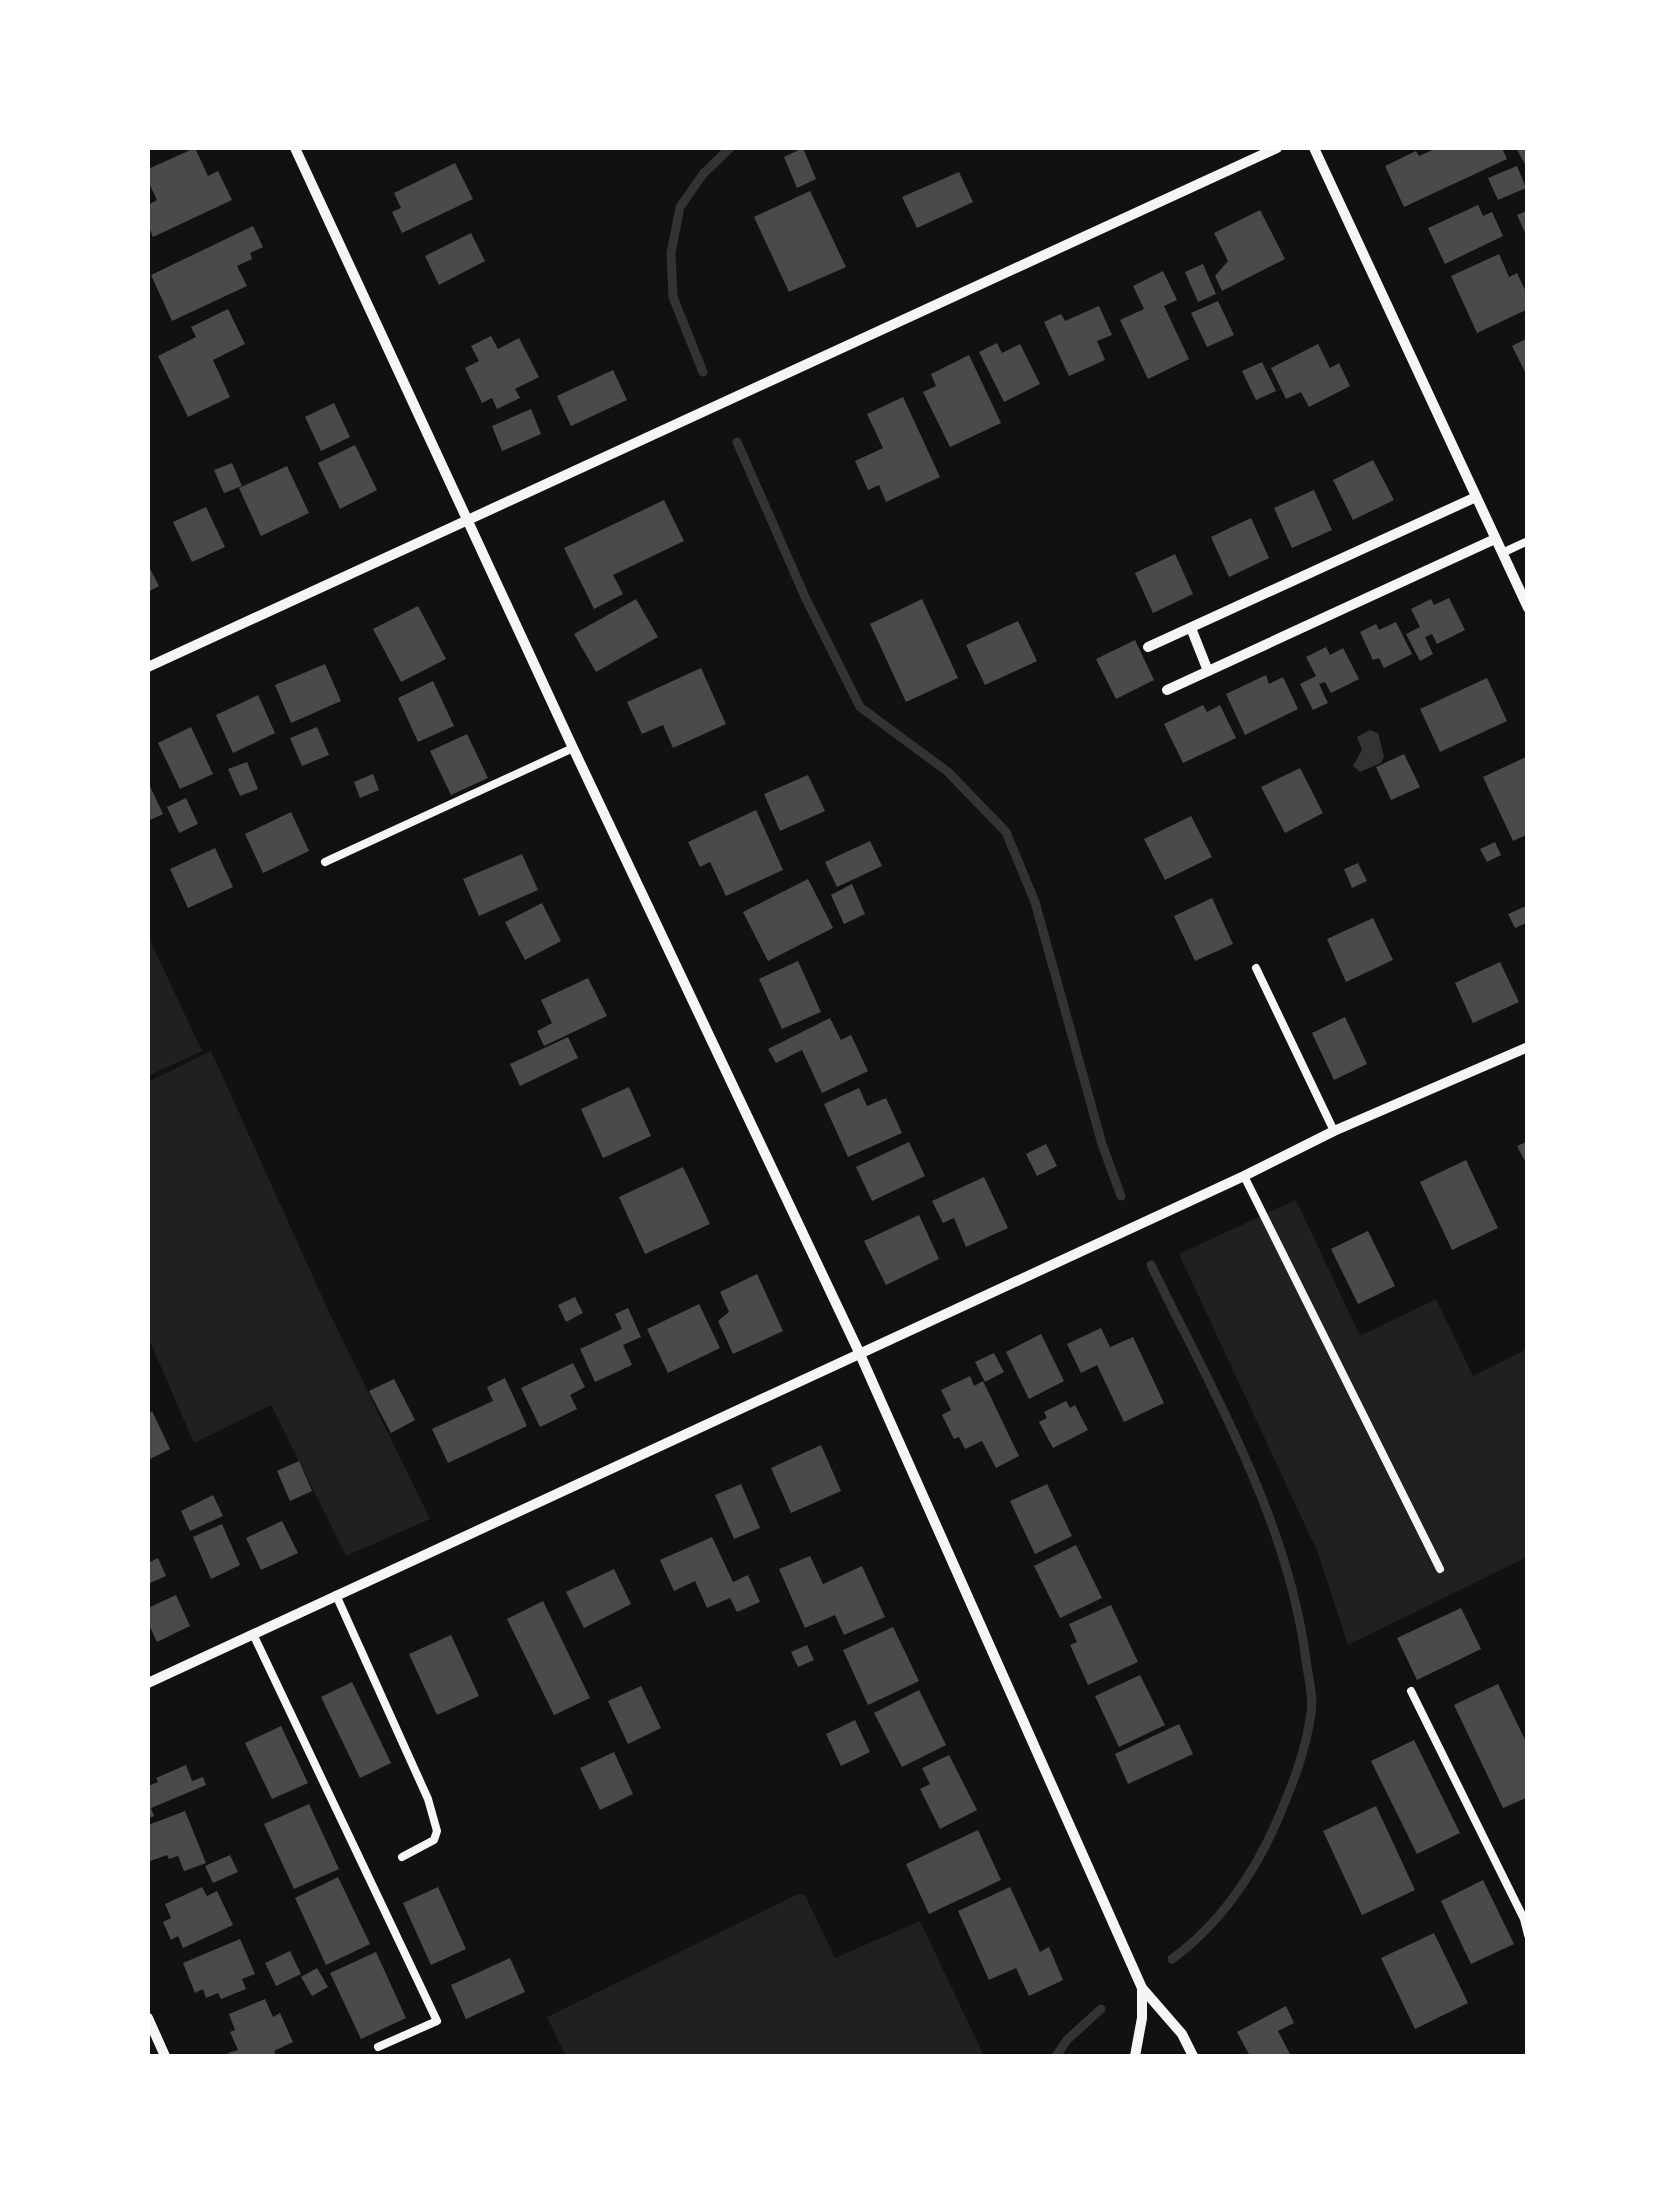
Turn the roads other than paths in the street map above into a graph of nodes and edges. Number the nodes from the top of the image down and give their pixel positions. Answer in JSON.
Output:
{"nodes":[{"id":1,"x":295,"y":148,"type":"edge"},
{"id":2,"x":1277,"y":148,"type":"edge"},
{"id":3,"x":1314,"y":148,"type":"edge"},
{"id":4,"x":1476,"y":497,"type":"junction"},
{"id":5,"x":469,"y":522,"type":"junction"},
{"id":6,"x":1495,"y":539,"type":"junction"},
{"id":7,"x":1528,"y":542,"type":"edge"},
{"id":8,"x":1502,"y":553,"type":"junction"},
{"id":9,"x":1528,"y":608,"type":"edge"},
{"id":10,"x":1191,"y":628,"type":"junction"},
{"id":11,"x":1148,"y":647,"type":"dead end"},
{"id":12,"x":148,"y":668,"type":"edge"},
{"id":13,"x":1208,"y":671,"type":"junction"},
{"id":14,"x":1167,"y":690,"type":"dead end"},
{"id":15,"x":573,"y":748,"type":"junction"},
{"id":16,"x":325,"y":862,"type":"dead end"},
{"id":17,"x":1256,"y":968,"type":"dead end"},
{"id":18,"x":1528,"y":1047,"type":"edge"},
{"id":19,"x":1334,"y":1131,"type":"junction"},
{"id":20,"x":1244,"y":1176,"type":"junction"},
{"id":21,"x":859,"y":1352,"type":"junction"},
{"id":22,"x":1440,"y":1569,"type":"dead end"},
{"id":23,"x":336,"y":1595,"type":"junction"},
{"id":24,"x":253,"y":1634,"type":"junction"},
{"id":25,"x":148,"y":1683,"type":"edge"},
{"id":26,"x":1411,"y":1691,"type":"dead end"},
{"id":27,"x":402,"y":1857,"type":"dead end"},
{"id":28,"x":1528,"y":1935,"type":"edge"},
{"id":29,"x":1142,"y":1988,"type":"junction"},
{"id":30,"x":148,"y":2018,"type":"edge"},
{"id":31,"x":378,"y":2047,"type":"dead end"},
{"id":32,"x":165,"y":2056,"type":"edge"},
{"id":33,"x":1135,"y":2056,"type":"edge"},
{"id":34,"x":1193,"y":2056,"type":"edge"}],
"edges":[{"from":1,"to":5,"type":"street"},
{"from":2,"to":5,"type":"street"},
{"from":3,"to":4,"type":"street"},
{"from":4,"to":6,"type":"street"},
{"from":4,"to":10,"type":"street"},
{"from":5,"to":12,"type":"street"},
{"from":5,"to":15,"type":"street"},
{"from":6,"to":8,"type":"street"},
{"from":6,"to":13,"type":"street"},
{"from":7,"to":8,"type":"lane"},
{"from":8,"to":9,"type":"street"},
{"from":10,"to":11,"type":"street"},
{"from":10,"to":13,"type":"street"},
{"from":13,"to":14,"type":"street"},
{"from":15,"to":16,"type":"lane"},
{"from":15,"to":21,"type":"street"},
{"from":17,"to":19,"type":"lane"},
{"from":18,"to":19,"type":"street"},
{"from":19,"to":20,"type":"street"},
{"from":20,"to":21,"type":"street"},
{"from":20,"to":22,"type":"lane"},
{"from":21,"to":23,"type":"street"},
{"from":21,"to":29,"type":"street"},
{"from":23,"to":24,"type":"street"},
{"from":23,"to":27,"type":"lane"},
{"from":24,"to":25,"type":"street"},
{"from":24,"to":31,"type":"lane"},
{"from":26,"to":28,"type":"lane"},
{"from":29,"to":33,"type":"street"},
{"from":29,"to":34,"type":"street"},
{"from":30,"to":32,"type":"street"}]}
